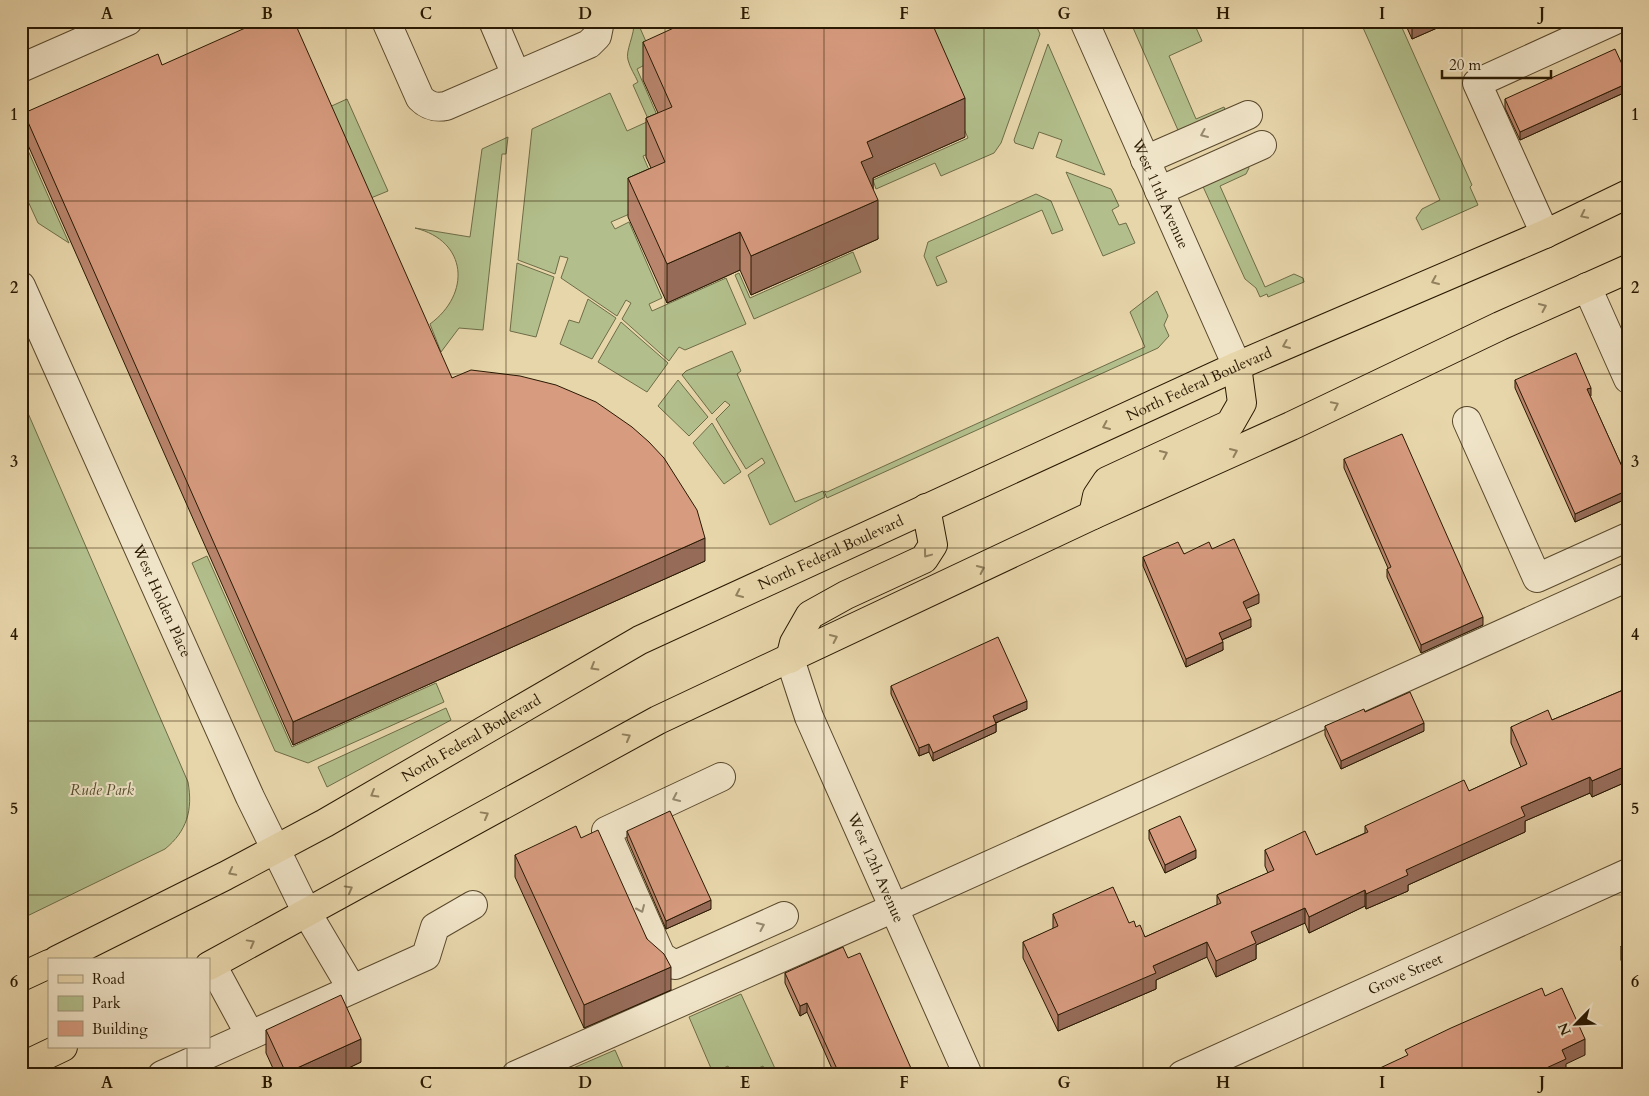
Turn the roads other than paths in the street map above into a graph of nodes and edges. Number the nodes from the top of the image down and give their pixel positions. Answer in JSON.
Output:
{"nodes":[{"id":1,"x":128,"y":21,"type":"edge"},
{"id":2,"x":386,"y":21,"type":"edge"},
{"id":3,"x":493,"y":21,"type":"edge"},
{"id":4,"x":600,"y":21,"type":"edge"},
{"id":5,"x":1084,"y":21,"type":"edge"},
{"id":6,"x":1613,"y":21,"type":"edge"},
{"id":7,"x":1584,"y":27,"type":"edge"},
{"id":8,"x":21,"y":68,"type":"edge"},
{"id":9,"x":516,"y":75,"type":"junction"},
{"id":10,"x":1248,"y":115,"type":"dead end"},
{"id":11,"x":1262,"y":145,"type":"dead end"},
{"id":12,"x":1145,"y":160,"type":"junction"},
{"id":13,"x":1158,"y":191,"type":"junction"},
{"id":14,"x":1628,"y":194,"type":"edge"},
{"id":15,"x":1546,"y":234,"type":"junction"},
{"id":16,"x":1628,"y":269,"type":"edge"},
{"id":17,"x":21,"y":286,"type":"edge"},
{"id":18,"x":1586,"y":287,"type":"junction"},
{"id":19,"x":1237,"y":366,"type":"junction"},
{"id":20,"x":1628,"y":379,"type":"edge"},
{"id":21,"x":1467,"y":421,"type":"dead end"},
{"id":22,"x":926,"y":508,"type":"junction"},
{"id":23,"x":1093,"y":515,"type":"junction"},
{"id":24,"x":1628,"y":537,"type":"edge"},
{"id":25,"x":1628,"y":576,"type":"edge"},
{"id":26,"x":790,"y":659,"type":"junction"},
{"id":27,"x":721,"y":777,"type":"dead end"},
{"id":28,"x":275,"y":850,"type":"junction"},
{"id":29,"x":1628,"y":873,"type":"edge"},
{"id":30,"x":473,"y":905,"type":"dead end"},
{"id":31,"x":894,"y":908,"type":"junction"},
{"id":32,"x":307,"y":913,"type":"junction"},
{"id":33,"x":784,"y":916,"type":"dead end"},
{"id":34,"x":61,"y":958,"type":"edge"},
{"id":35,"x":48,"y":964,"type":"edge"},
{"id":36,"x":210,"y":966,"type":"edge"},
{"id":37,"x":21,"y":977,"type":"edge"},
{"id":38,"x":352,"y":989,"type":"junction"},
{"id":39,"x":250,"y":1035,"type":"junction"},
{"id":40,"x":59,"y":1049,"type":"edge"},
{"id":41,"x":21,"y":1067,"type":"edge"},
{"id":42,"x":162,"y":1075,"type":"edge"},
{"id":43,"x":516,"y":1075,"type":"edge"},
{"id":44,"x":968,"y":1075,"type":"edge"},
{"id":45,"x":1182,"y":1075,"type":"edge"}],
"edges":[{"from":1,"to":8,"type":"street"},
{"from":2,"to":9,"type":"street"},
{"from":3,"to":9,"type":"street"},
{"from":4,"to":9,"type":"street"},
{"from":5,"to":12,"type":"street","name":"West 11th Avenue"},
{"from":6,"to":7,"type":"street"},
{"from":7,"to":15,"type":"street"},
{"from":10,"to":12,"type":"street","one_way":true},
{"from":11,"to":13,"type":"street"},
{"from":12,"to":13,"type":"street","name":"West 11th Avenue"},
{"from":13,"to":19,"type":"street","name":"West 11th Avenue"},
{"from":14,"to":15,"type":"main road","name":"North Federal Boulevard","one_way":true},
{"from":15,"to":19,"type":"main road","name":"North Federal Boulevard","one_way":true},
{"from":16,"to":18,"type":"main road"},
{"from":17,"to":28,"type":"street","name":"West Holden Place"},
{"from":18,"to":20,"type":"street"},
{"from":23,"to":18,"type":"main road","one_way":true},
{"from":19,"to":22,"type":"main road","name":"North Federal Boulevard","one_way":true},
{"from":23,"to":19,"type":"main road","one_way":true},
{"from":21,"to":24,"type":"street"},
{"from":22,"to":26,"type":"main road","one_way":true},
{"from":22,"to":28,"type":"main road","name":"North Federal Boulevard","one_way":true},
{"from":26,"to":23,"type":"main road","one_way":true},
{"from":25,"to":31,"type":"street"},
{"from":26,"to":31,"type":"street","name":"West 12th Avenue"},
{"from":32,"to":26,"type":"main road","one_way":true},
{"from":27,"to":33,"type":"street","one_way":true},
{"from":28,"to":32,"type":"street","name":"West Holden Place"},
{"from":28,"to":34,"type":"main road","name":"North Federal Boulevard","one_way":true},
{"from":29,"to":45,"type":"street","name":"Grove Street"},
{"from":30,"to":38,"type":"street"},
{"from":31,"to":43,"type":"street"},
{"from":31,"to":44,"type":"street","name":"West 12th Avenue"},
{"from":36,"to":32,"type":"main road","one_way":true},
{"from":32,"to":38,"type":"street","name":"West Holden Place"},
{"from":35,"to":37,"type":"main road"},
{"from":36,"to":39,"type":"street"},
{"from":38,"to":39,"type":"street"},
{"from":39,"to":42,"type":"street"},
{"from":40,"to":41,"type":"main road"}]}
